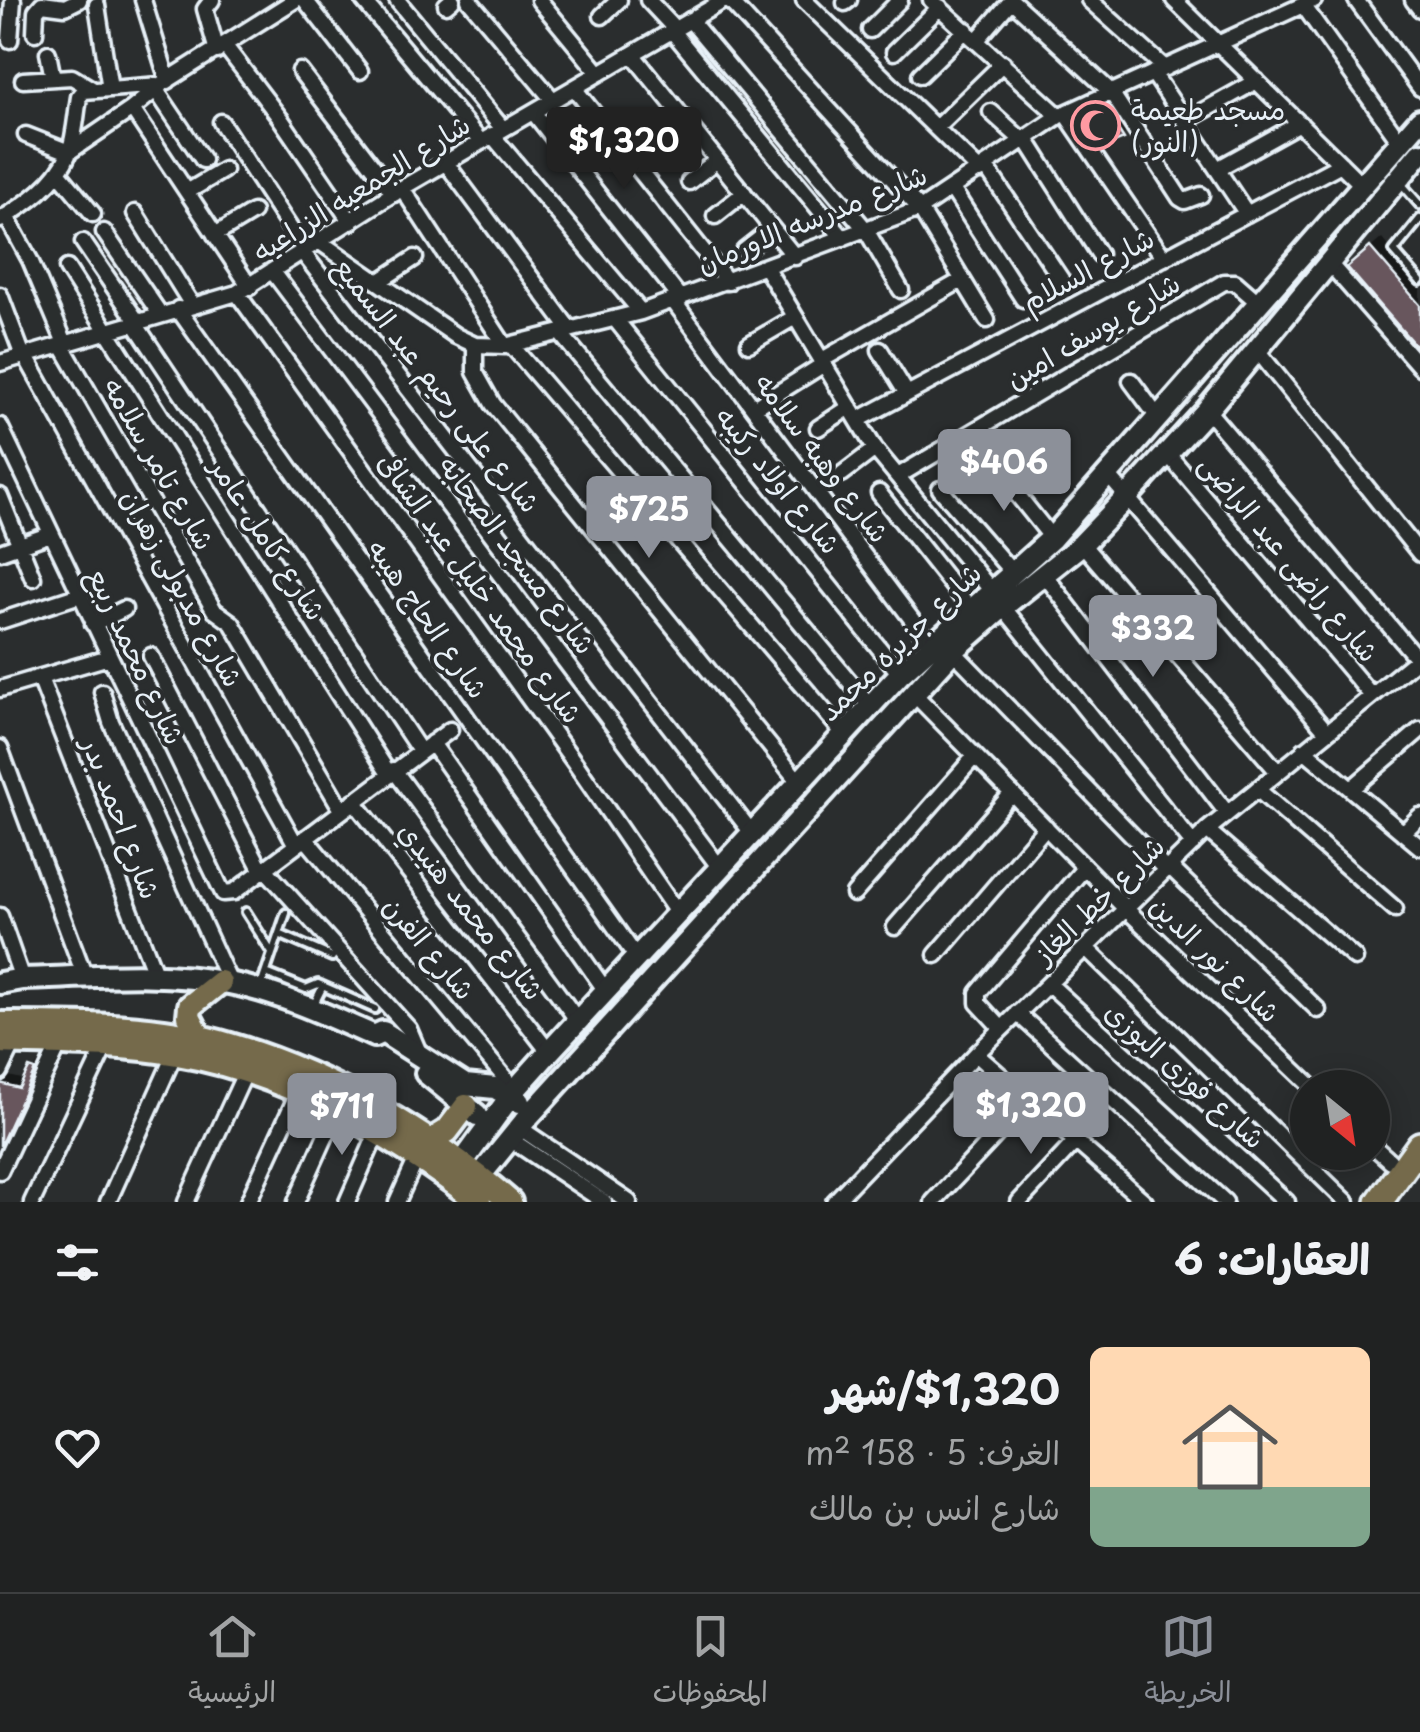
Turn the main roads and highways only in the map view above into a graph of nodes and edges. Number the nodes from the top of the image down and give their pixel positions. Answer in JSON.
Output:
{"nodes":[{"id":1,"x":1420,"y":120,"type":"edge"},
{"id":2,"x":1411,"y":148,"type":"edge"},
{"id":3,"x":1382,"y":166,"type":"junction"},
{"id":4,"x":1398,"y":180,"type":"junction"},
{"id":5,"x":997,"y":598,"type":"junction"},
{"id":6,"x":726,"y":862,"type":"junction"},
{"id":7,"x":752,"y":872,"type":"junction"},
{"id":8,"x":0,"y":972,"type":"edge"},
{"id":9,"x":22,"y":979,"type":"junction"},
{"id":10,"x":225,"y":982,"type":"junction"},
{"id":11,"x":0,"y":983,"type":"edge"},
{"id":12,"x":5,"y":1036,"type":"edge"},
{"id":13,"x":374,"y":1036,"type":"junction"},
{"id":14,"x":201,"y":1038,"type":"junction"},
{"id":15,"x":513,"y":1093,"type":"junction"},
{"id":16,"x":466,"y":1106,"type":"junction"},
{"id":17,"x":488,"y":1124,"type":"junction"},
{"id":18,"x":520,"y":1128,"type":"junction"},
{"id":19,"x":1420,"y":1145,"type":"edge"},
{"id":20,"x":423,"y":1150,"type":"junction"},
{"id":21,"x":470,"y":1187,"type":"edge"},
{"id":22,"x":510,"y":1202,"type":"edge"},
{"id":23,"x":1379,"y":1202,"type":"edge"}],
"edges":[{"from":1,"to":2,"type":"main road","name":"شارع جزيره محمد"},
{"from":2,"to":3,"type":"main road","name":"شارع جزيره محمد"},
{"from":2,"to":4,"type":"main road","name":"شارع جزيره محمد"},
{"from":3,"to":4,"type":"main road"},
{"from":3,"to":5,"type":"main road","name":"شارع جزيره محمد"},
{"from":4,"to":5,"type":"main road","name":"شارع جزيره محمد"},
{"from":5,"to":6,"type":"main road","name":"شارع جزيره محمد"},
{"from":5,"to":7,"type":"main road","name":"شارع جزيره محمد"},
{"from":6,"to":7,"type":"main road"},
{"from":6,"to":15,"type":"main road","name":"شارع جزيره محمد"},
{"from":7,"to":18,"type":"main road","name":"شارع جزيره محمد"},
{"from":8,"to":9,"type":"main road"},
{"from":9,"to":10,"type":"main road"},
{"from":9,"to":11,"type":"main road"},
{"from":10,"to":13,"type":"main road"},
{"from":10,"to":14,"type":"main road"},
{"from":12,"to":14,"type":"main road"},
{"from":12,"to":20,"type":"main road"},
{"from":13,"to":15,"type":"main road"},
{"from":13,"to":16,"type":"main road"},
{"from":14,"to":20,"type":"main road"},
{"from":15,"to":17,"type":"main road","name":"شارع جزيره محمد"},
{"from":15,"to":18,"type":"main road"},
{"from":16,"to":17,"type":"main road"},
{"from":16,"to":20,"type":"main road"},
{"from":17,"to":18,"type":"main road"},
{"from":17,"to":21,"type":"main road","name":"شارع جزيره محمد"},
{"from":18,"to":21,"type":"main road","name":"شارع جزيره محمد"},
{"from":19,"to":23,"type":"highway"},
{"from":20,"to":21,"type":"main road"},
{"from":21,"to":22,"type":"main road"}]}
